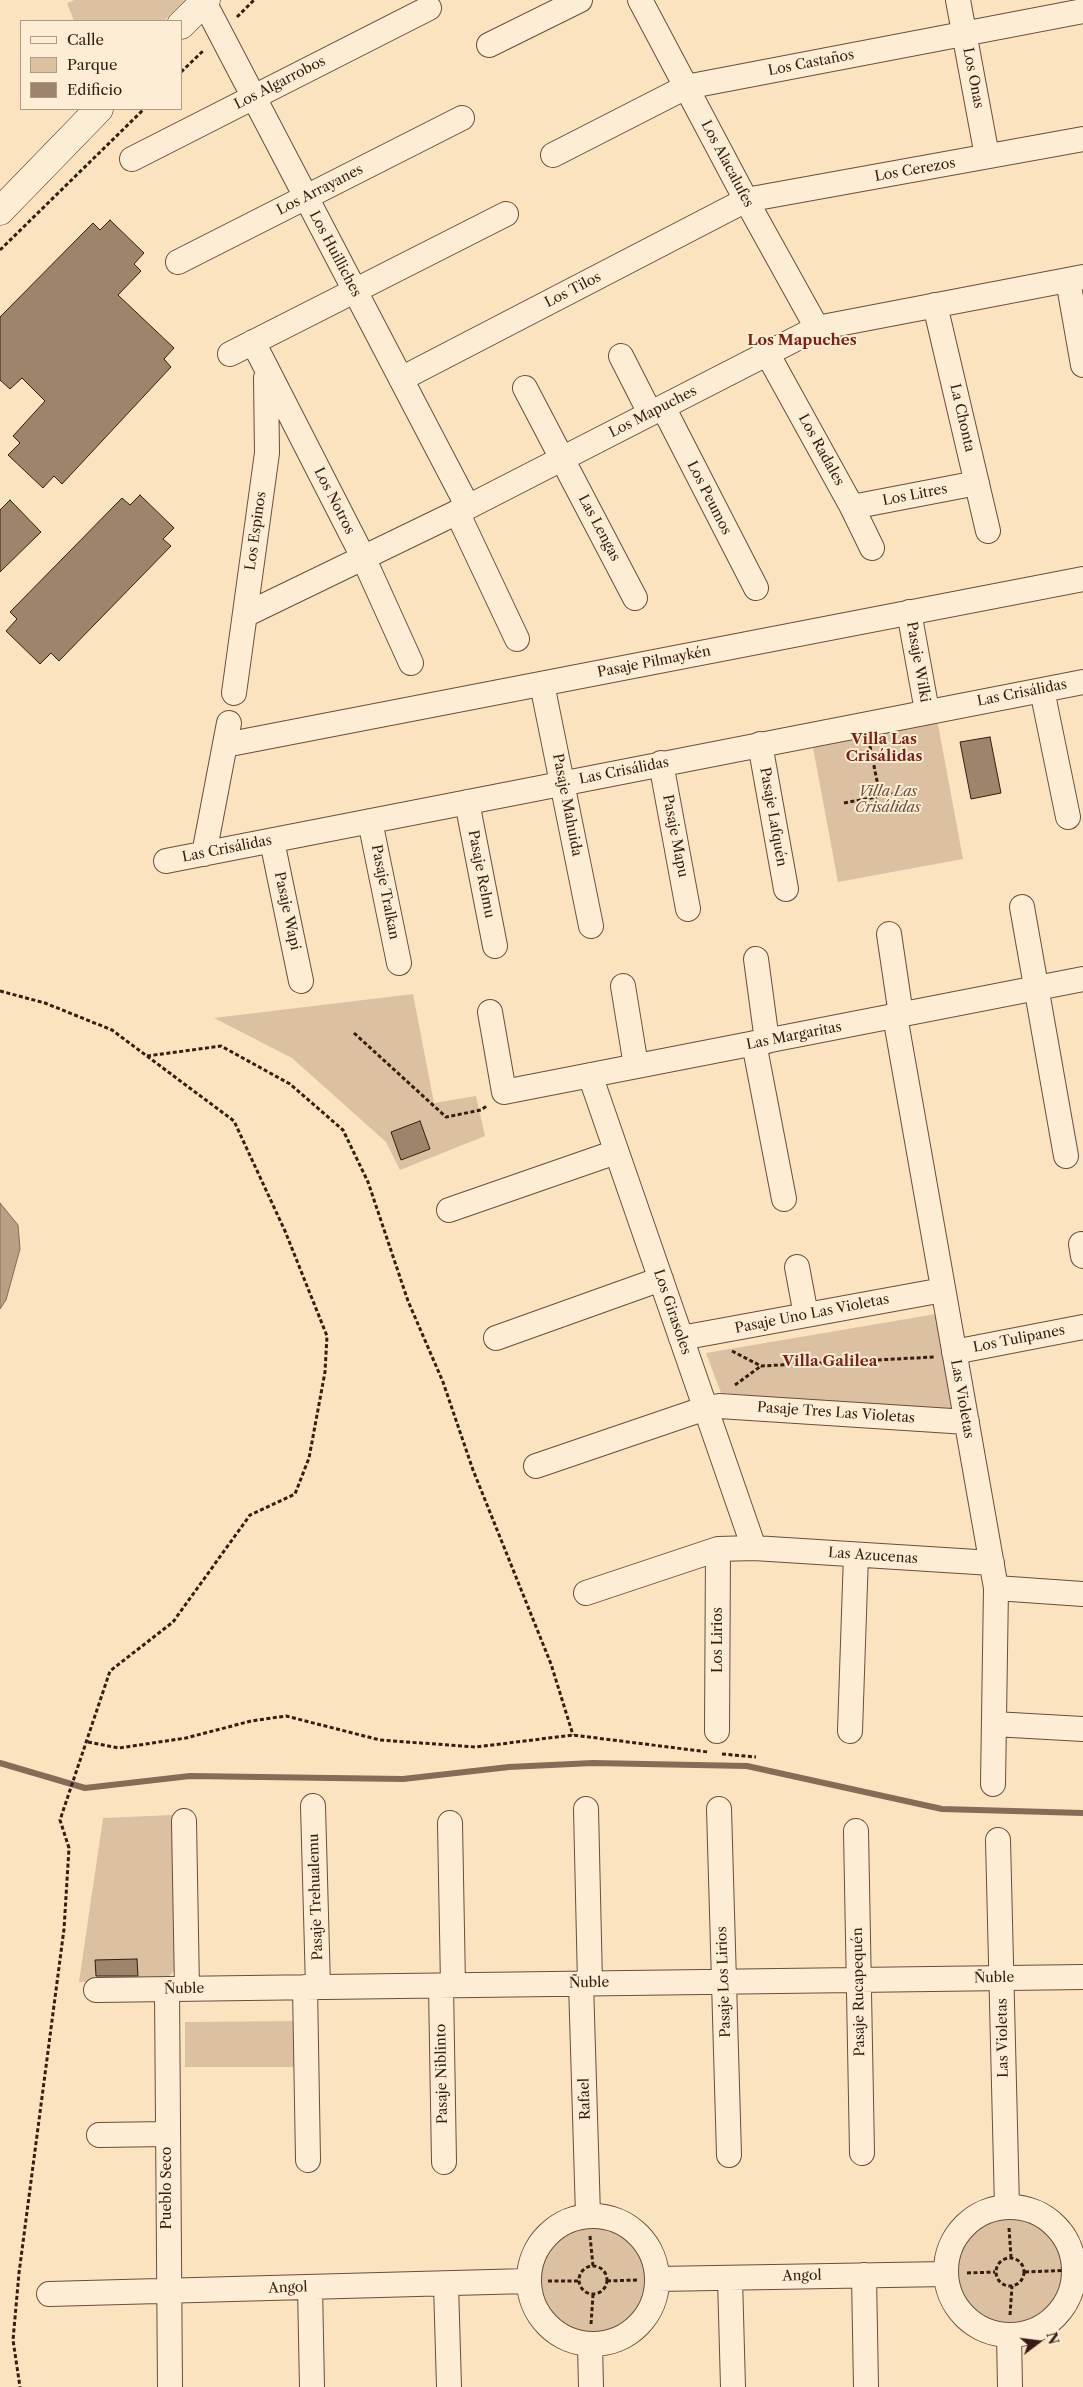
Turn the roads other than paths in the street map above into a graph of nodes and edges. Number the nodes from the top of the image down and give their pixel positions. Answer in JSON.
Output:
{"nodes":[{"id":1,"x":580,"y":0,"type":"edge"},
{"id":2,"x":640,"y":0,"type":"edge"},
{"id":3,"x":958,"y":0,"type":"edge"},
{"id":4,"x":204,"y":1,"type":"edge"},
{"id":5,"x":429,"y":8,"type":"dead end"},
{"id":6,"x":1083,"y":11,"type":"edge"},
{"id":7,"x":182,"y":24,"type":"edge"},
{"id":8,"x":964,"y":34,"type":"junction"},
{"id":9,"x":489,"y":45,"type":"dead end"},
{"id":10,"x":686,"y":87,"type":"junction"},
{"id":11,"x":253,"y":97,"type":"junction"},
{"id":12,"x":98,"y":110,"type":"edge"},
{"id":13,"x":462,"y":118,"type":"dead end"},
{"id":14,"x":1083,"y":138,"type":"edge"},
{"id":15,"x":553,"y":155,"type":"dead end"},
{"id":16,"x":988,"y":156,"type":"junction"},
{"id":17,"x":132,"y":159,"type":"dead end"},
{"id":18,"x":306,"y":197,"type":"junction"},
{"id":19,"x":746,"y":200,"type":"junction"},
{"id":20,"x":0,"y":210,"type":"edge"},
{"id":21,"x":506,"y":214,"type":"dead end"},
{"id":22,"x":178,"y":262,"type":"dead end"},
{"id":23,"x":1075,"y":279,"type":"edge"},
{"id":24,"x":355,"y":291,"type":"junction"},
{"id":25,"x":935,"y":305,"type":"junction"},
{"id":26,"x":817,"y":328,"type":"junction"},
{"id":27,"x":253,"y":342,"type":"junction"},
{"id":28,"x":768,"y":353,"type":"junction"},
{"id":29,"x":230,"y":354,"type":"dead end"},
{"id":30,"x":621,"y":356,"type":"dead end"},
{"id":31,"x":1083,"y":365,"type":"edge"},
{"id":32,"x":265,"y":368,"type":"junction"},
{"id":33,"x":401,"y":379,"type":"junction"},
{"id":34,"x":525,"y":388,"type":"dead end"},
{"id":35,"x":657,"y":410,"type":"junction"},
{"id":36,"x":562,"y":459,"type":"junction"},
{"id":37,"x":978,"y":483,"type":"junction"},
{"id":38,"x":852,"y":508,"type":"junction"},
{"id":39,"x":462,"y":510,"type":"junction"},
{"id":40,"x":988,"y":531,"type":"dead end"},
{"id":41,"x":872,"y":548,"type":"dead end"},
{"id":42,"x":363,"y":558,"type":"junction"},
{"id":43,"x":1083,"y":578,"type":"edge"},
{"id":44,"x":756,"y":588,"type":"dead end"},
{"id":45,"x":635,"y":598,"type":"dead end"},
{"id":46,"x":909,"y":612,"type":"junction"},
{"id":47,"x":245,"y":615,"type":"junction"},
{"id":48,"x":517,"y":639,"type":"dead end"},
{"id":49,"x":411,"y":663,"type":"dead end"},
{"id":50,"x":1083,"y":682,"type":"edge"},
{"id":51,"x":542,"y":684,"type":"junction"},
{"id":52,"x":1042,"y":690,"type":"junction"},
{"id":53,"x":234,"y":693,"type":"dead end"},
{"id":54,"x":927,"y":711,"type":"junction"},
{"id":55,"x":760,"y":744,"type":"junction"},
{"id":56,"x":661,"y":764,"type":"junction"},
{"id":57,"x":563,"y":783,"type":"junction"},
{"id":58,"x":468,"y":802,"type":"junction"},
{"id":59,"x":1068,"y":817,"type":"dead end"},
{"id":60,"x":370,"y":821,"type":"junction"},
{"id":61,"x":272,"y":840,"type":"junction"},
{"id":62,"x":204,"y":854,"type":"junction"},
{"id":63,"x":166,"y":861,"type":"dead end"},
{"id":64,"x":786,"y":889,"type":"dead end"},
{"id":65,"x":1022,"y":907,"type":"dead end"},
{"id":66,"x":688,"y":909,"type":"dead end"},
{"id":67,"x":591,"y":926,"type":"dead end"},
{"id":68,"x":889,"y":934,"type":"dead end"},
{"id":69,"x":495,"y":946,"type":"dead end"},
{"id":70,"x":756,"y":958,"type":"dead end"},
{"id":71,"x":399,"y":963,"type":"dead end"},
{"id":72,"x":1083,"y":980,"type":"edge"},
{"id":73,"x":301,"y":981,"type":"dead end"},
{"id":74,"x":623,"y":986,"type":"dead end"},
{"id":75,"x":1037,"y":988,"type":"junction"},
{"id":76,"x":490,"y":1012,"type":"dead end"},
{"id":77,"x":898,"y":1015,"type":"junction"},
{"id":78,"x":760,"y":1042,"type":"junction"},
{"id":79,"x":636,"y":1066,"type":"junction"},
{"id":80,"x":590,"y":1075,"type":"junction"},
{"id":81,"x":616,"y":1152,"type":"junction"},
{"id":82,"x":1066,"y":1156,"type":"dead end"},
{"id":83,"x":784,"y":1199,"type":"dead end"},
{"id":84,"x":449,"y":1210,"type":"dead end"},
{"id":85,"x":797,"y":1266,"type":"dead end"},
{"id":86,"x":661,"y":1279,"type":"junction"},
{"id":87,"x":943,"y":1290,"type":"junction"},
{"id":88,"x":806,"y":1315,"type":"junction"},
{"id":89,"x":1083,"y":1327,"type":"edge"},
{"id":90,"x":691,"y":1336,"type":"junction"},
{"id":91,"x":496,"y":1338,"type":"dead end"},
{"id":92,"x":954,"y":1352,"type":"junction"},
{"id":93,"x":706,"y":1408,"type":"junction"},
{"id":94,"x":966,"y":1422,"type":"junction"},
{"id":95,"x":536,"y":1466,"type":"dead end"},
{"id":96,"x":718,"y":1548,"type":"junction"},
{"id":97,"x":754,"y":1548,"type":"junction"},
{"id":98,"x":856,"y":1555,"type":"junction"},
{"id":99,"x":992,"y":1563,"type":"junction"},
{"id":100,"x":996,"y":1588,"type":"junction"},
{"id":101,"x":586,"y":1593,"type":"dead end"},
{"id":102,"x":1083,"y":1594,"type":"edge"},
{"id":103,"x":994,"y":1724,"type":"junction"},
{"id":104,"x":1083,"y":1729,"type":"edge"},
{"id":105,"x":717,"y":1731,"type":"dead end"},
{"id":106,"x":850,"y":1731,"type":"dead end"},
{"id":107,"x":993,"y":1784,"type":"dead end"},
{"id":108,"x":313,"y":1806,"type":"dead end"},
{"id":109,"x":586,"y":1809,"type":"dead end"},
{"id":110,"x":719,"y":1809,"type":"dead end"},
{"id":111,"x":184,"y":1821,"type":"dead end"},
{"id":112,"x":450,"y":1823,"type":"dead end"},
{"id":113,"x":856,"y":1831,"type":"dead end"},
{"id":114,"x":998,"y":1840,"type":"dead end"},
{"id":115,"x":1001,"y":1977,"type":"junction"},
{"id":116,"x":1083,"y":1977,"type":"edge"},
{"id":117,"x":859,"y":1979,"type":"junction"},
{"id":118,"x":724,"y":1981,"type":"junction"},
{"id":119,"x":586,"y":1983,"type":"junction"},
{"id":120,"x":447,"y":1986,"type":"junction"},
{"id":121,"x":311,"y":1987,"type":"junction"},
{"id":122,"x":177,"y":1989,"type":"junction"},
{"id":123,"x":96,"y":1990,"type":"dead end"},
{"id":124,"x":167,"y":2134,"type":"junction"},
{"id":125,"x":99,"y":2135,"type":"dead end"},
{"id":126,"x":862,"y":2153,"type":"dead end"},
{"id":127,"x":729,"y":2155,"type":"dead end"},
{"id":128,"x":308,"y":2160,"type":"dead end"},
{"id":129,"x":444,"y":2162,"type":"dead end"},
{"id":130,"x":1007,"y":2207,"type":"junction"},
{"id":131,"x":588,"y":2215,"type":"junction"},
{"id":132,"x":1078,"y":2270,"type":"edge"},
{"id":133,"x":946,"y":2274,"type":"junction"},
{"id":134,"x":864,"y":2275,"type":"junction"},
{"id":135,"x":730,"y":2278,"type":"junction"},
{"id":136,"x":657,"y":2279,"type":"junction"},
{"id":137,"x":528,"y":2281,"type":"junction"},
{"id":138,"x":446,"y":2284,"type":"junction"},
{"id":139,"x":310,"y":2287,"type":"junction"},
{"id":140,"x":168,"y":2292,"type":"junction"},
{"id":141,"x":49,"y":2294,"type":"dead end"},
{"id":142,"x":1009,"y":2335,"type":"junction"},
{"id":143,"x":590,"y":2345,"type":"junction"},
{"id":144,"x":170,"y":2387,"type":"edge"},
{"id":145,"x":312,"y":2387,"type":"edge"},
{"id":146,"x":448,"y":2387,"type":"edge"},
{"id":147,"x":591,"y":2387,"type":"edge"},
{"id":148,"x":733,"y":2387,"type":"edge"},
{"id":149,"x":866,"y":2387,"type":"edge"},
{"id":150,"x":1010,"y":2387,"type":"edge"}],
"edges":[{"from":1,"to":9,"type":"street"},
{"from":2,"to":10,"type":"street","name":"Los Alacalufes"},
{"from":3,"to":8,"type":"street","name":"Los Onas"},
{"from":4,"to":7,"type":"main road"},
{"from":4,"to":11,"type":"street","name":"Los Huilliches"},
{"from":5,"to":11,"type":"street","name":"Los Algarrobos"},
{"from":6,"to":8,"type":"street","name":"Los Castaños"},
{"from":8,"to":10,"type":"street","name":"Los Castaños"},
{"from":8,"to":16,"type":"street","name":"Los Onas"},
{"from":10,"to":15,"type":"street","name":"Los Castaños"},
{"from":10,"to":19,"type":"street","name":"Los Alacalufes"},
{"from":11,"to":17,"type":"street","name":"Los Algarrobos"},
{"from":11,"to":18,"type":"street","name":"Los Huilliches"},
{"from":12,"to":20,"type":"main road"},
{"from":13,"to":18,"type":"street","name":"Los Arrayanes"},
{"from":14,"to":16,"type":"street","name":"Los Cerezos"},
{"from":16,"to":19,"type":"street","name":"Los Cerezos"},
{"from":18,"to":22,"type":"street","name":"Los Arrayanes"},
{"from":18,"to":24,"type":"street","name":"Los Huilliches"},
{"from":19,"to":26,"type":"street","name":"Los Alacalufes"},
{"from":19,"to":33,"type":"street","name":"Los Tilos"},
{"from":21,"to":24,"type":"street"},
{"from":23,"to":25,"type":"street","name":"Los Mapuches"},
{"from":23,"to":31,"type":"street"},
{"from":24,"to":27,"type":"street"},
{"from":24,"to":33,"type":"street","name":"Los Huilliches"},
{"from":25,"to":26,"type":"street","name":"Los Mapuches"},
{"from":25,"to":37,"type":"street","name":"La Chonta"},
{"from":26,"to":28,"type":"street","name":"Los Mapuches"},
{"from":27,"to":29,"type":"street"},
{"from":27,"to":32,"type":"street","name":"Los Notros"},
{"from":28,"to":35,"type":"street","name":"Los Mapuches"},
{"from":28,"to":38,"type":"street","name":"Los Radales"},
{"from":30,"to":35,"type":"street","name":"Los Peumos"},
{"from":32,"to":42,"type":"street","name":"Los Notros"},
{"from":32,"to":47,"type":"street","name":"Los Espinos"},
{"from":33,"to":39,"type":"street","name":"Los Huilliches"},
{"from":34,"to":36,"type":"street","name":"Las Lengas"},
{"from":35,"to":36,"type":"street","name":"Los Mapuches"},
{"from":35,"to":44,"type":"street","name":"Los Peumos"},
{"from":36,"to":39,"type":"street","name":"Los Mapuches"},
{"from":36,"to":45,"type":"street","name":"Las Lengas"},
{"from":37,"to":38,"type":"street","name":"Los Litres"},
{"from":37,"to":40,"type":"street","name":"La Chonta"},
{"from":38,"to":41,"type":"street","name":"Los Radales"},
{"from":39,"to":42,"type":"street","name":"Los Mapuches"},
{"from":39,"to":48,"type":"street","name":"Los Huilliches"},
{"from":42,"to":47,"type":"street","name":"Los Mapuches"},
{"from":42,"to":49,"type":"street","name":"Los Notros"},
{"from":43,"to":46,"type":"street","name":"Pasaje Pilmaykén"},
{"from":46,"to":51,"type":"street","name":"Pasaje Pilmaykén"},
{"from":46,"to":54,"type":"street","name":"Pasaje Wilki"},
{"from":47,"to":53,"type":"street","name":"Los Espinos"},
{"from":50,"to":52,"type":"street","name":"Las Crisálidas"},
{"from":51,"to":57,"type":"street","name":"Pasaje Mahuida"},
{"from":51,"to":62,"type":"street","name":"Pasaje Pilmaykén"},
{"from":52,"to":54,"type":"street","name":"Las Crisálidas"},
{"from":52,"to":59,"type":"street"},
{"from":54,"to":55,"type":"street","name":"Las Crisálidas"},
{"from":55,"to":56,"type":"street","name":"Las Crisálidas"},
{"from":55,"to":64,"type":"street","name":"Pasaje Lafquén"},
{"from":56,"to":57,"type":"street","name":"Las Crisálidas"},
{"from":56,"to":66,"type":"street","name":"Pasaje Mapu"},
{"from":57,"to":58,"type":"street","name":"Las Crisálidas"},
{"from":57,"to":67,"type":"street","name":"Pasaje Mahuida"},
{"from":58,"to":60,"type":"street","name":"Las Crisálidas"},
{"from":58,"to":69,"type":"street","name":"Pasaje Relmu"},
{"from":60,"to":61,"type":"street","name":"Las Crisálidas"},
{"from":60,"to":71,"type":"street","name":"Pasaje Tralkan"},
{"from":61,"to":62,"type":"street","name":"Las Crisálidas"},
{"from":61,"to":73,"type":"street","name":"Pasaje Wapi"},
{"from":62,"to":63,"type":"street","name":"Las Crisálidas"},
{"from":65,"to":75,"type":"street"},
{"from":68,"to":77,"type":"street","name":"Las Violetas"},
{"from":70,"to":78,"type":"street"},
{"from":72,"to":75,"type":"street","name":"Las Margaritas"},
{"from":74,"to":79,"type":"street"},
{"from":75,"to":77,"type":"street","name":"Las Margaritas"},
{"from":75,"to":82,"type":"street"},
{"from":76,"to":80,"type":"street","name":"Las Margaritas"},
{"from":77,"to":78,"type":"street","name":"Las Margaritas"},
{"from":77,"to":87,"type":"street","name":"Las Violetas"},
{"from":78,"to":79,"type":"street","name":"Las Margaritas"},
{"from":78,"to":83,"type":"street"},
{"from":79,"to":80,"type":"street","name":"Las Margaritas"},
{"from":80,"to":81,"type":"street","name":"Los Girasoles"},
{"from":81,"to":84,"type":"street"},
{"from":81,"to":86,"type":"street","name":"Los Girasoles"},
{"from":85,"to":88,"type":"street"},
{"from":86,"to":90,"type":"street","name":"Los Girasoles"},
{"from":86,"to":91,"type":"street"},
{"from":87,"to":88,"type":"street","name":"Pasaje Uno Las Violetas"},
{"from":87,"to":92,"type":"street","name":"Las Violetas"},
{"from":88,"to":90,"type":"street","name":"Pasaje Uno Las Violetas"},
{"from":89,"to":92,"type":"street","name":"Los Tulipanes"},
{"from":90,"to":93,"type":"street","name":"Los Girasoles"},
{"from":92,"to":94,"type":"street","name":"Las Violetas"},
{"from":93,"to":94,"type":"street","name":"Pasaje Tres Las Violetas"},
{"from":93,"to":95,"type":"street","name":"Pasaje Tres Las Violetas"},
{"from":93,"to":97,"type":"street","name":"Los Girasoles"},
{"from":94,"to":99,"type":"street","name":"Las Violetas"},
{"from":96,"to":97,"type":"street","name":"Las Azucenas"},
{"from":96,"to":101,"type":"street","name":"Las Azucenas"},
{"from":96,"to":105,"type":"street","name":"Los Lirios"},
{"from":97,"to":98,"type":"street","name":"Las Azucenas"},
{"from":98,"to":99,"type":"street","name":"Las Azucenas"},
{"from":98,"to":106,"type":"street"},
{"from":99,"to":100,"type":"street","name":"Las Violetas"},
{"from":100,"to":102,"type":"street"},
{"from":100,"to":103,"type":"street","name":"Las Violetas"},
{"from":103,"to":104,"type":"street"},
{"from":103,"to":107,"type":"street","name":"Las Violetas"},
{"from":108,"to":121,"type":"street","name":"Pasaje Trehualemu"},
{"from":109,"to":119,"type":"street","name":"Rafael"},
{"from":110,"to":118,"type":"street","name":"Pasaje Los Lirios"},
{"from":111,"to":122,"type":"street","name":"Pueblo Seco"},
{"from":112,"to":120,"type":"street","name":"Pasaje Niblinto"},
{"from":113,"to":117,"type":"street","name":"Pasaje Rucapequén"},
{"from":114,"to":115,"type":"street","name":"Las Violetas"},
{"from":115,"to":116,"type":"street","name":"Ñuble"},
{"from":115,"to":117,"type":"street","name":"Ñuble"},
{"from":115,"to":130,"type":"street","name":"Las Violetas"},
{"from":117,"to":118,"type":"street","name":"Ñuble"},
{"from":117,"to":126,"type":"street","name":"Pasaje Rucapequén"},
{"from":118,"to":119,"type":"street","name":"Ñuble"},
{"from":118,"to":127,"type":"street","name":"Pasaje Los Lirios"},
{"from":119,"to":120,"type":"street","name":"Ñuble"},
{"from":119,"to":131,"type":"street","name":"Rafael"},
{"from":120,"to":121,"type":"street","name":"Ñuble"},
{"from":120,"to":129,"type":"street","name":"Pasaje Niblinto"},
{"from":121,"to":122,"type":"street","name":"Ñuble"},
{"from":121,"to":128,"type":"street","name":"Pasaje Trehualemu"},
{"from":122,"to":123,"type":"street","name":"Ñuble"},
{"from":122,"to":124,"type":"street","name":"Pueblo Seco"},
{"from":124,"to":125,"type":"street"},
{"from":124,"to":140,"type":"street","name":"Pueblo Seco"},
{"from":130,"to":132,"type":"street"},
{"from":130,"to":133,"type":"street"},
{"from":131,"to":136,"type":"street"},
{"from":131,"to":137,"type":"street"},
{"from":132,"to":142,"type":"street"},
{"from":133,"to":134,"type":"street","name":"Angol"},
{"from":133,"to":142,"type":"street"},
{"from":134,"to":135,"type":"street","name":"Angol"},
{"from":134,"to":149,"type":"street"},
{"from":135,"to":136,"type":"street","name":"Angol"},
{"from":135,"to":148,"type":"street"},
{"from":136,"to":143,"type":"street"},
{"from":137,"to":138,"type":"street","name":"Angol"},
{"from":137,"to":143,"type":"street"},
{"from":138,"to":139,"type":"street","name":"Angol"},
{"from":138,"to":146,"type":"street"},
{"from":139,"to":140,"type":"street","name":"Angol"},
{"from":139,"to":145,"type":"street"},
{"from":140,"to":141,"type":"street","name":"Angol"},
{"from":140,"to":144,"type":"street","name":"Pueblo Seco"},
{"from":142,"to":150,"type":"street"},
{"from":143,"to":147,"type":"street"}]}
